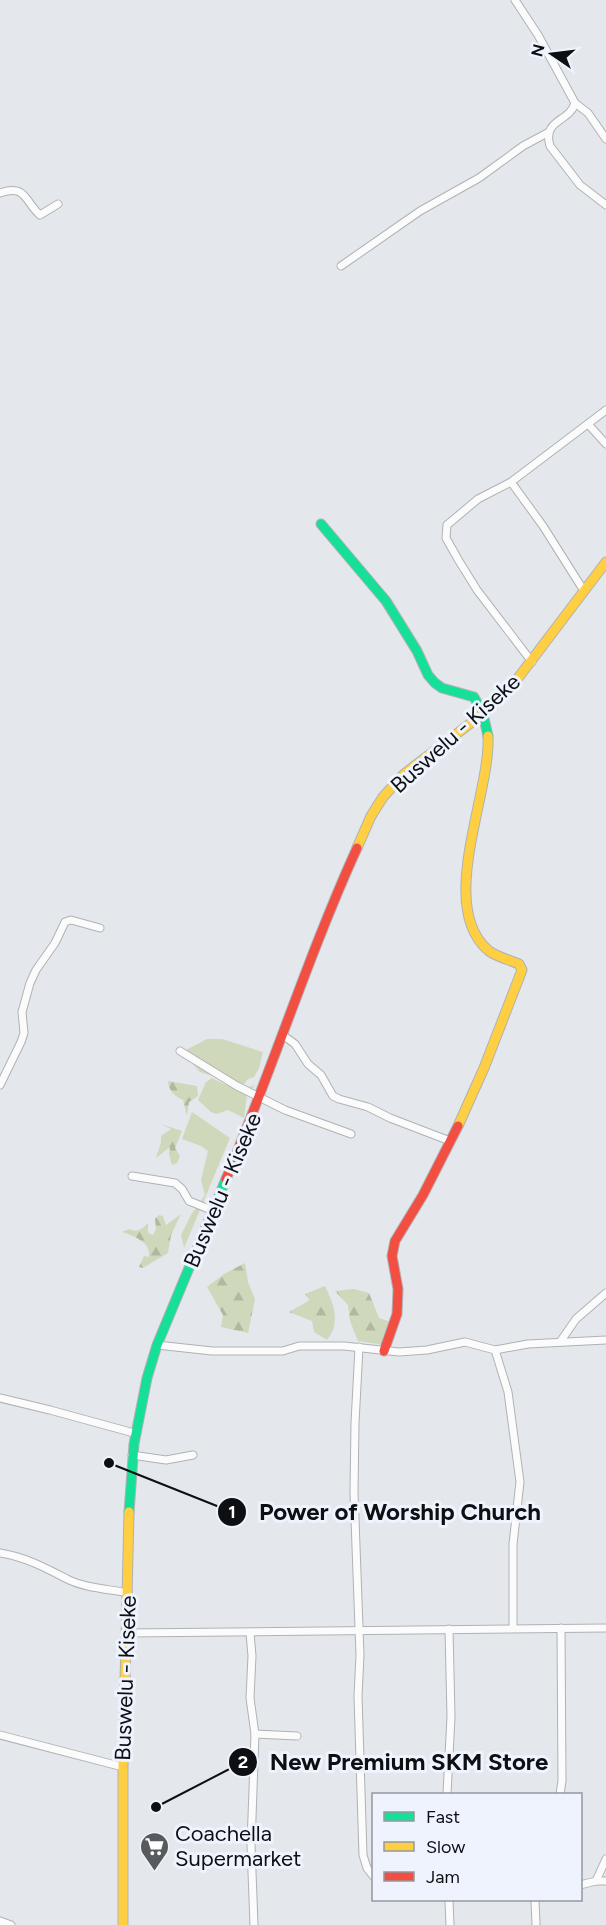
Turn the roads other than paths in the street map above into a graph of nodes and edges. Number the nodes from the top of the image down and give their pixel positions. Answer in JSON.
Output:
{"nodes":[{"id":1,"x":514,"y":0,"type":"edge"},
{"id":2,"x":575,"y":103,"type":"junction"},
{"id":3,"x":549,"y":132,"type":"junction"},
{"id":4,"x":606,"y":139,"type":"edge"},
{"id":5,"x":0,"y":193,"type":"edge"},
{"id":6,"x":58,"y":204,"type":"dead end"},
{"id":7,"x":606,"y":206,"type":"edge"},
{"id":8,"x":341,"y":266,"type":"dead end"},
{"id":9,"x":606,"y":411,"type":"edge"},
{"id":10,"x":588,"y":424,"type":"junction"},
{"id":11,"x":606,"y":444,"type":"edge"},
{"id":12,"x":511,"y":482,"type":"junction"},
{"id":13,"x":321,"y":524,"type":"dead end"},
{"id":14,"x":606,"y":562,"type":"edge"},
{"id":15,"x":584,"y":591,"type":"junction"},
{"id":16,"x":532,"y":662,"type":"junction"},
{"id":17,"x":484,"y":713,"type":"junction"},
{"id":18,"x":100,"y":928,"type":"dead end"},
{"id":19,"x":284,"y":1036,"type":"junction"},
{"id":20,"x":180,"y":1051,"type":"dead end"},
{"id":21,"x":0,"y":1085,"type":"edge"},
{"id":22,"x":260,"y":1098,"type":"junction"},
{"id":23,"x":351,"y":1134,"type":"dead end"},
{"id":24,"x":450,"y":1141,"type":"junction"},
{"id":25,"x":132,"y":1176,"type":"dead end"},
{"id":26,"x":214,"y":1211,"type":"junction"},
{"id":27,"x":606,"y":1293,"type":"edge"},
{"id":28,"x":606,"y":1340,"type":"edge"},
{"id":29,"x":560,"y":1342,"type":"junction"},
{"id":30,"x":157,"y":1345,"type":"junction"},
{"id":31,"x":359,"y":1347,"type":"junction"},
{"id":32,"x":495,"y":1350,"type":"junction"},
{"id":33,"x":384,"y":1351,"type":"junction"},
{"id":34,"x":0,"y":1398,"type":"edge"},
{"id":35,"x":134,"y":1433,"type":"junction"},
{"id":36,"x":132,"y":1455,"type":"junction"},
{"id":37,"x":193,"y":1455,"type":"dead end"},
{"id":38,"x":0,"y":1553,"type":"edge"},
{"id":39,"x":128,"y":1593,"type":"junction"},
{"id":40,"x":513,"y":1628,"type":"junction"},
{"id":41,"x":561,"y":1628,"type":"junction"},
{"id":42,"x":606,"y":1628,"type":"edge"},
{"id":43,"x":359,"y":1629,"type":"junction"},
{"id":44,"x":448,"y":1629,"type":"junction"},
{"id":45,"x":127,"y":1633,"type":"junction"},
{"id":46,"x":250,"y":1633,"type":"junction"},
{"id":47,"x":255,"y":1734,"type":"junction"},
{"id":48,"x":0,"y":1735,"type":"edge"},
{"id":49,"x":297,"y":1736,"type":"dead end"},
{"id":50,"x":123,"y":1767,"type":"junction"},
{"id":51,"x":447,"y":1793,"type":"edge"},
{"id":52,"x":560,"y":1793,"type":"edge"},
{"id":53,"x":606,"y":1859,"type":"edge"},
{"id":54,"x":372,"y":1874,"type":"edge"},
{"id":55,"x":596,"y":1881,"type":"junction"},
{"id":56,"x":606,"y":1881,"type":"edge"},
{"id":57,"x":582,"y":1884,"type":"edge"},
{"id":58,"x":449,"y":1901,"type":"edge"},
{"id":59,"x":535,"y":1901,"type":"edge"},
{"id":60,"x":0,"y":1921,"type":"edge"},
{"id":61,"x":11,"y":1925,"type":"edge"},
{"id":62,"x":123,"y":1925,"type":"edge"},
{"id":63,"x":254,"y":1925,"type":"edge"},
{"id":64,"x":450,"y":1925,"type":"edge"},
{"id":65,"x":536,"y":1925,"type":"edge"}],
"edges":[{"from":1,"to":2,"type":"street"},
{"from":2,"to":3,"type":"street"},
{"from":2,"to":4,"type":"street"},
{"from":3,"to":7,"type":"street"},
{"from":3,"to":8,"type":"street"},
{"from":5,"to":6,"type":"street"},
{"from":9,"to":10,"type":"street"},
{"from":10,"to":11,"type":"street"},
{"from":10,"to":12,"type":"street"},
{"from":12,"to":15,"type":"street"},
{"from":12,"to":16,"type":"street"},
{"from":13,"to":17,"type":"main road"},
{"from":14,"to":15,"type":"main road","name":"Buswelu - Kiseke"},
{"from":15,"to":16,"type":"main road","name":"Buswelu - Kiseke"},
{"from":16,"to":17,"type":"main road","name":"Buswelu - Kiseke"},
{"from":17,"to":19,"type":"main road","name":"Buswelu - Kiseke"},
{"from":17,"to":24,"type":"main road"},
{"from":18,"to":21,"type":"street"},
{"from":19,"to":22,"type":"main road","name":"Buswelu - Kiseke"},
{"from":19,"to":24,"type":"street"},
{"from":20,"to":22,"type":"street"},
{"from":22,"to":23,"type":"street"},
{"from":22,"to":26,"type":"main road","name":"Buswelu - Kiseke"},
{"from":24,"to":33,"type":"main road"},
{"from":25,"to":26,"type":"street"},
{"from":26,"to":30,"type":"main road","name":"Buswelu - Kiseke"},
{"from":27,"to":29,"type":"street"},
{"from":28,"to":29,"type":"street"},
{"from":29,"to":32,"type":"street"},
{"from":30,"to":31,"type":"street"},
{"from":30,"to":35,"type":"main road","name":"Buswelu - Kiseke"},
{"from":31,"to":33,"type":"street"},
{"from":31,"to":43,"type":"street"},
{"from":32,"to":33,"type":"street"},
{"from":32,"to":40,"type":"street"},
{"from":34,"to":35,"type":"street"},
{"from":35,"to":36,"type":"main road","name":"Buswelu - Kiseke"},
{"from":36,"to":37,"type":"street"},
{"from":36,"to":39,"type":"main road","name":"Buswelu - Kiseke"},
{"from":38,"to":39,"type":"street"},
{"from":39,"to":45,"type":"main road","name":"Buswelu - Kiseke"},
{"from":40,"to":41,"type":"street"},
{"from":40,"to":44,"type":"street"},
{"from":41,"to":42,"type":"street"},
{"from":41,"to":52,"type":"street"},
{"from":43,"to":44,"type":"street"},
{"from":43,"to":46,"type":"street"},
{"from":43,"to":54,"type":"street"},
{"from":44,"to":51,"type":"street"},
{"from":45,"to":46,"type":"street"},
{"from":45,"to":50,"type":"main road","name":"Buswelu - Kiseke"},
{"from":46,"to":47,"type":"street"},
{"from":47,"to":49,"type":"street"},
{"from":47,"to":63,"type":"street"},
{"from":48,"to":50,"type":"street"},
{"from":50,"to":62,"type":"main road","name":"Buswelu - Kiseke"},
{"from":53,"to":55,"type":"street"},
{"from":55,"to":56,"type":"street"},
{"from":55,"to":57,"type":"street"},
{"from":58,"to":64,"type":"street"},
{"from":59,"to":65,"type":"street"},
{"from":60,"to":61,"type":"street"}]}
